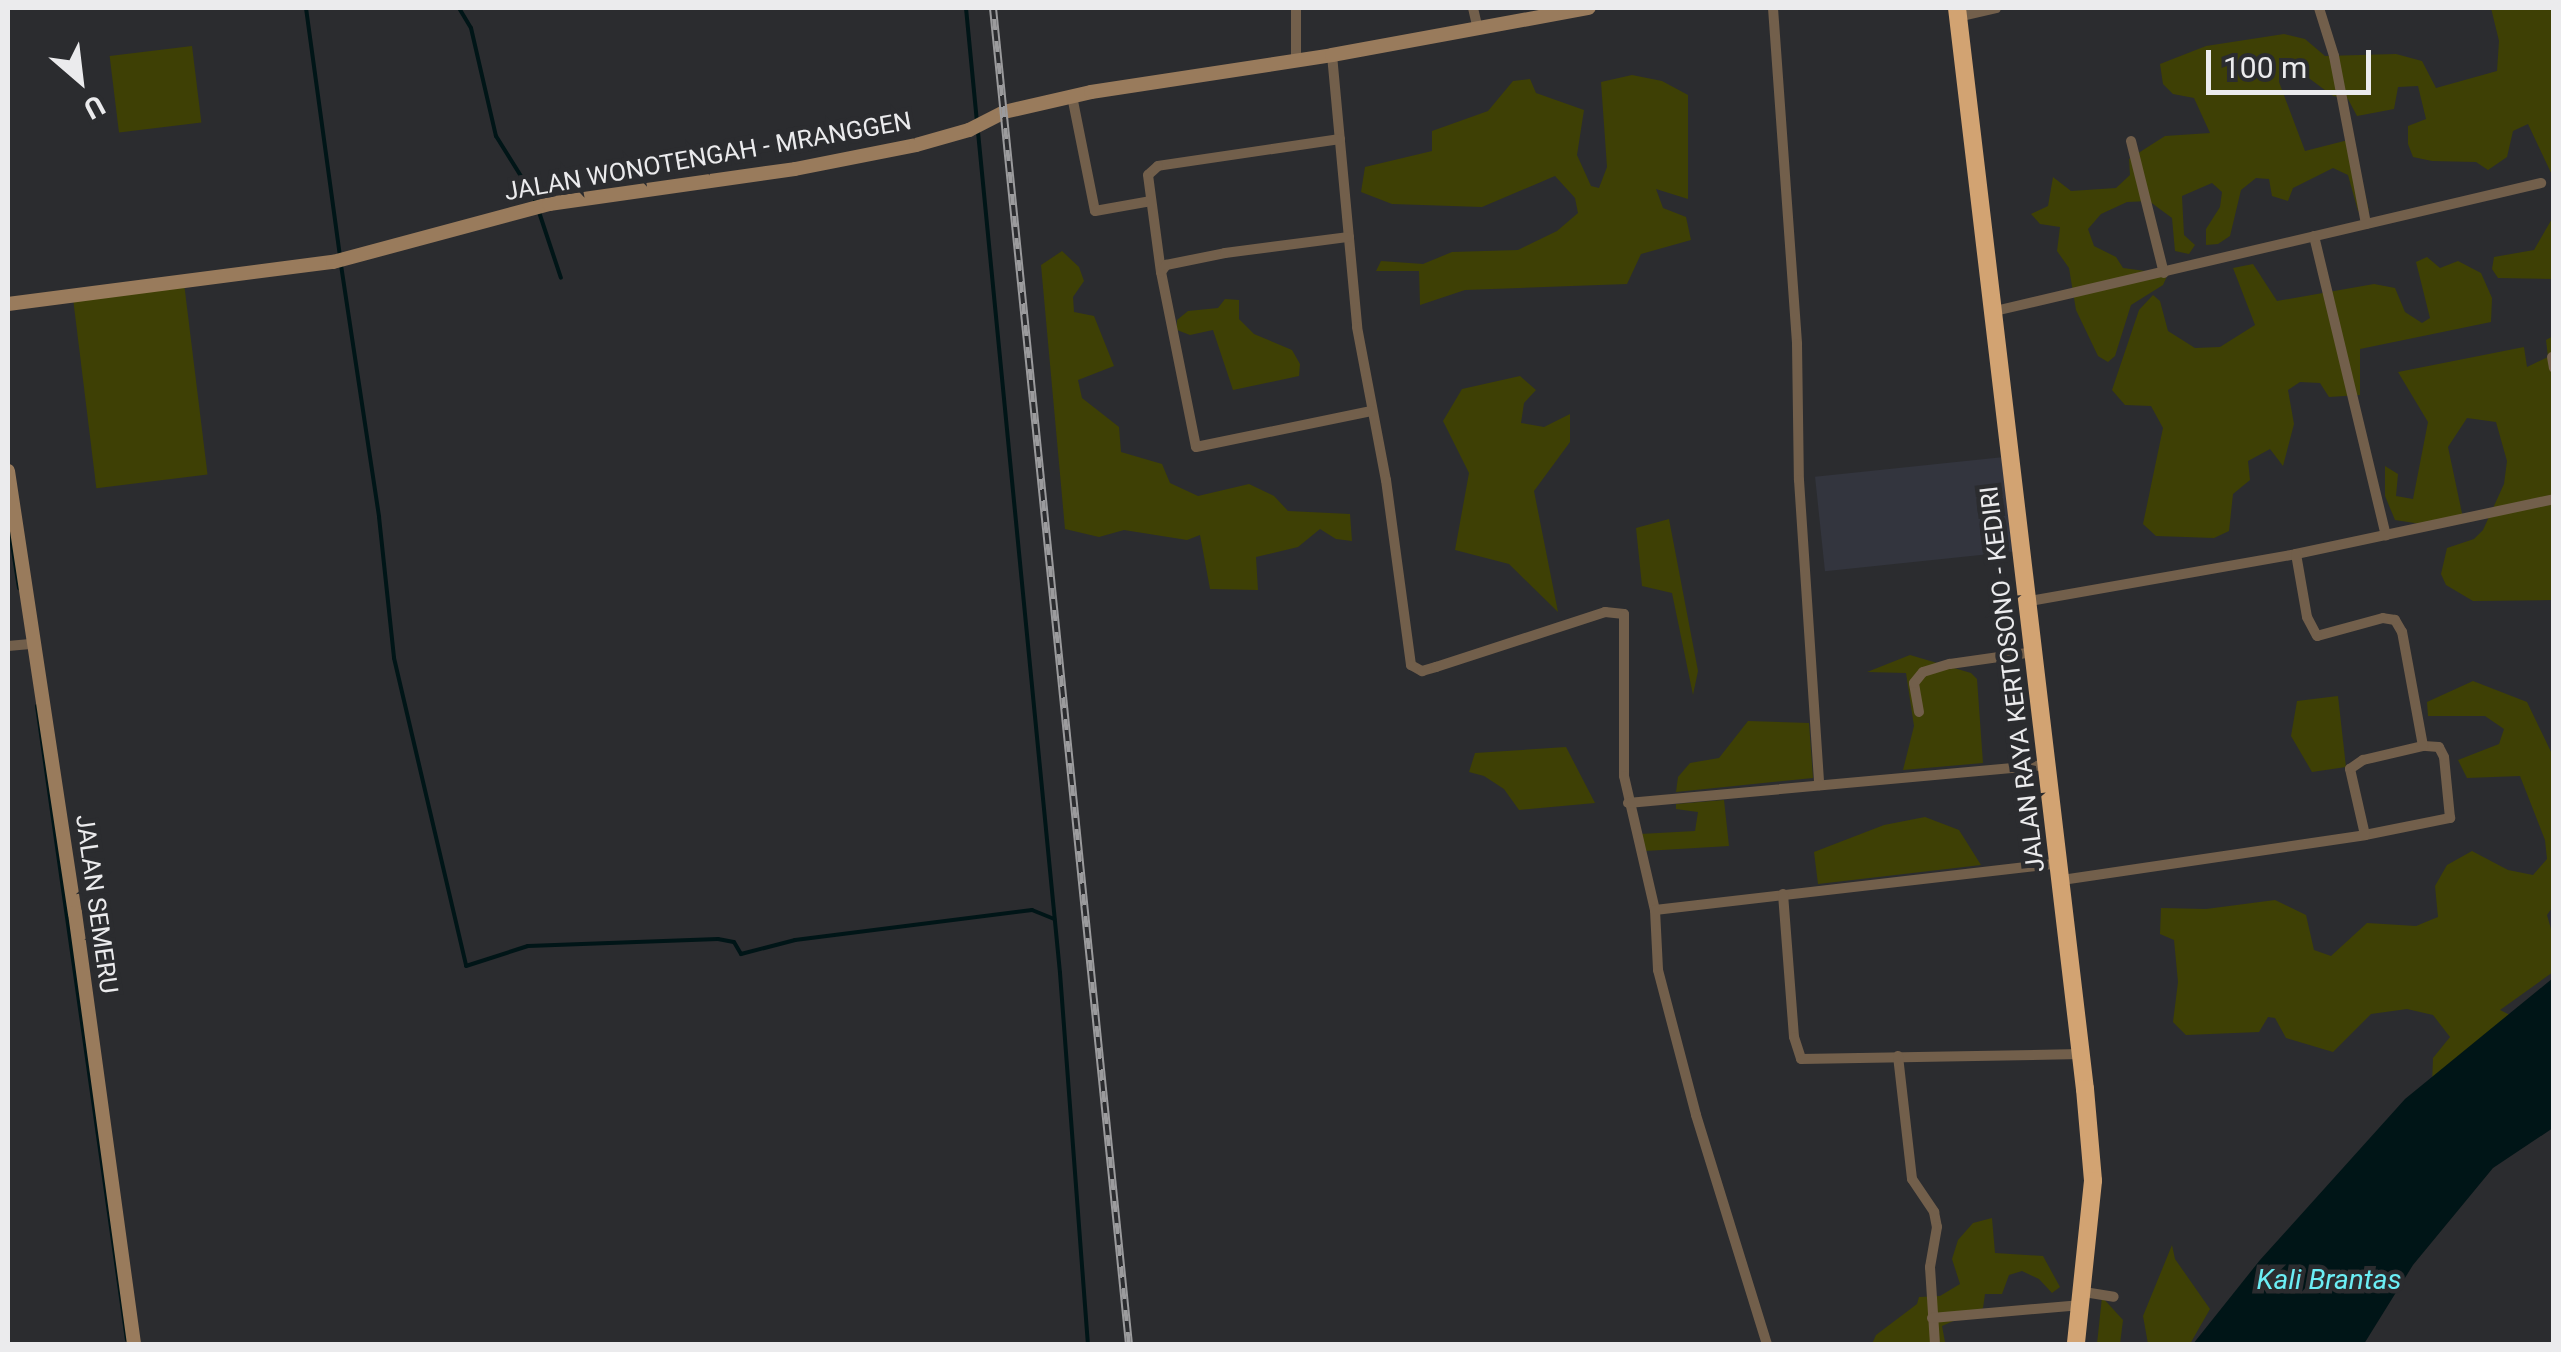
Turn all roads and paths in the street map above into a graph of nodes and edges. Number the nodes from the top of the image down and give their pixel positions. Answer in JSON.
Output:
{"nodes":[{"id":1,"x":1296,"y":8,"type":"edge"},
{"id":2,"x":1473,"y":8,"type":"edge"},
{"id":3,"x":1589,"y":8,"type":"edge"},
{"id":4,"x":1772,"y":8,"type":"edge"},
{"id":5,"x":1996,"y":8,"type":"edge"},
{"id":6,"x":2319,"y":8,"type":"edge"},
{"id":7,"x":1958,"y":12,"type":"edge"},
{"id":8,"x":1478,"y":28,"type":"junction"},
{"id":9,"x":1332,"y":55,"type":"junction"},
{"id":10,"x":1296,"y":60,"type":"junction"},
{"id":11,"x":1072,"y":96,"type":"junction"},
{"id":12,"x":1340,"y":139,"type":"junction"},
{"id":13,"x":2131,"y":142,"type":"dead end"},
{"id":14,"x":2540,"y":183,"type":"dead end"},
{"id":15,"x":1152,"y":201,"type":"junction"},
{"id":16,"x":2366,"y":224,"type":"junction"},
{"id":17,"x":2314,"y":236,"type":"junction"},
{"id":18,"x":1349,"y":237,"type":"junction"},
{"id":19,"x":1161,"y":272,"type":"junction"},
{"id":20,"x":2164,"y":273,"type":"junction"},
{"id":21,"x":8,"y":304,"type":"edge"},
{"id":22,"x":1995,"y":311,"type":"junction"},
{"id":23,"x":1371,"y":412,"type":"junction"},
{"id":24,"x":8,"y":471,"type":"edge"},
{"id":25,"x":2554,"y":499,"type":"edge"},
{"id":26,"x":2386,"y":535,"type":"junction"},
{"id":27,"x":14,"y":548,"type":"edge"},
{"id":28,"x":2296,"y":554,"type":"junction"},
{"id":29,"x":2030,"y":601,"type":"junction"},
{"id":30,"x":29,"y":645,"type":"junction"},
{"id":31,"x":8,"y":646,"type":"edge"},
{"id":32,"x":2035,"y":652,"type":"junction"},
{"id":33,"x":1919,"y":712,"type":"dead end"},
{"id":34,"x":2423,"y":746,"type":"junction"},
{"id":35,"x":2048,"y":766,"type":"junction"},
{"id":36,"x":1819,"y":785,"type":"junction"},
{"id":37,"x":1628,"y":804,"type":"junction"},
{"id":38,"x":2365,"y":835,"type":"junction"},
{"id":39,"x":2061,"y":871,"type":"junction"},
{"id":40,"x":1782,"y":894,"type":"junction"},
{"id":41,"x":1655,"y":910,"type":"junction"},
{"id":42,"x":2082,"y":1054,"type":"junction"},
{"id":43,"x":1898,"y":1056,"type":"junction"},
{"id":44,"x":2114,"y":1297,"type":"dead end"},
{"id":45,"x":2082,"y":1299,"type":"junction"},
{"id":46,"x":1932,"y":1318,"type":"junction"},
{"id":47,"x":134,"y":1344,"type":"edge"},
{"id":48,"x":1767,"y":1344,"type":"edge"},
{"id":49,"x":1934,"y":1344,"type":"edge"},
{"id":50,"x":2076,"y":1344,"type":"edge"}],
"edges":[{"from":1,"to":10,"type":"street"},
{"from":2,"to":8,"type":"street"},
{"from":3,"to":8,"type":"street","name":"JALAN WONOTENGAH - MRANGGEN"},
{"from":4,"to":36,"type":"street"},
{"from":5,"to":7,"type":"street"},
{"from":6,"to":16,"type":"street"},
{"from":7,"to":22,"type":"highway","name":"JALAN RAYA KERTOSONO - KEDIRI"},
{"from":8,"to":9,"type":"street","name":"JALAN WONOTENGAH - MRANGGEN"},
{"from":9,"to":10,"type":"street","name":"JALAN WONOTENGAH - MRANGGEN"},
{"from":9,"to":12,"type":"street"},
{"from":10,"to":11,"type":"street","name":"JALAN WONOTENGAH - MRANGGEN"},
{"from":11,"to":15,"type":"street"},
{"from":11,"to":21,"type":"street","name":"JALAN WONOTENGAH - MRANGGEN"},
{"from":12,"to":15,"type":"street"},
{"from":12,"to":18,"type":"street"},
{"from":13,"to":20,"type":"street"},
{"from":14,"to":16,"type":"street"},
{"from":15,"to":19,"type":"street"},
{"from":16,"to":17,"type":"street"},
{"from":17,"to":20,"type":"street"},
{"from":17,"to":26,"type":"street"},
{"from":18,"to":19,"type":"street"},
{"from":18,"to":23,"type":"street"},
{"from":19,"to":23,"type":"street"},
{"from":20,"to":22,"type":"street"},
{"from":22,"to":29,"type":"highway","name":"JALAN RAYA KERTOSONO - KEDIRI"},
{"from":23,"to":37,"type":"street"},
{"from":24,"to":27,"type":"street","name":"JALAN SEMERU"},
{"from":25,"to":26,"type":"street"},
{"from":26,"to":28,"type":"street"},
{"from":27,"to":30,"type":"street","name":"JALAN SEMERU"},
{"from":28,"to":29,"type":"street"},
{"from":28,"to":34,"type":"street"},
{"from":29,"to":32,"type":"highway","name":"JALAN RAYA KERTOSONO - KEDIRI"},
{"from":30,"to":31,"type":"street"},
{"from":30,"to":47,"type":"street","name":"JALAN SEMERU"},
{"from":32,"to":33,"type":"street"},
{"from":32,"to":35,"type":"highway","name":"JALAN RAYA KERTOSONO - KEDIRI"},
{"from":34,"to":38,"type":"street"},
{"from":34,"to":38,"type":"street"},
{"from":35,"to":36,"type":"street"},
{"from":35,"to":39,"type":"highway","name":"JALAN RAYA KERTOSONO - KEDIRI"},
{"from":36,"to":37,"type":"street"},
{"from":37,"to":41,"type":"street"},
{"from":38,"to":39,"type":"street"},
{"from":39,"to":40,"type":"street"},
{"from":39,"to":42,"type":"highway","name":"JALAN RAYA KERTOSONO - KEDIRI"},
{"from":40,"to":41,"type":"street"},
{"from":40,"to":43,"type":"street"},
{"from":41,"to":48,"type":"street"},
{"from":42,"to":43,"type":"street"},
{"from":42,"to":45,"type":"highway","name":"JALAN RAYA KERTOSONO - KEDIRI"},
{"from":43,"to":46,"type":"street"},
{"from":44,"to":45,"type":"street"},
{"from":45,"to":46,"type":"street"},
{"from":45,"to":50,"type":"highway","name":"JALAN RAYA KERTOSONO - KEDIRI"},
{"from":46,"to":49,"type":"street"}]}
